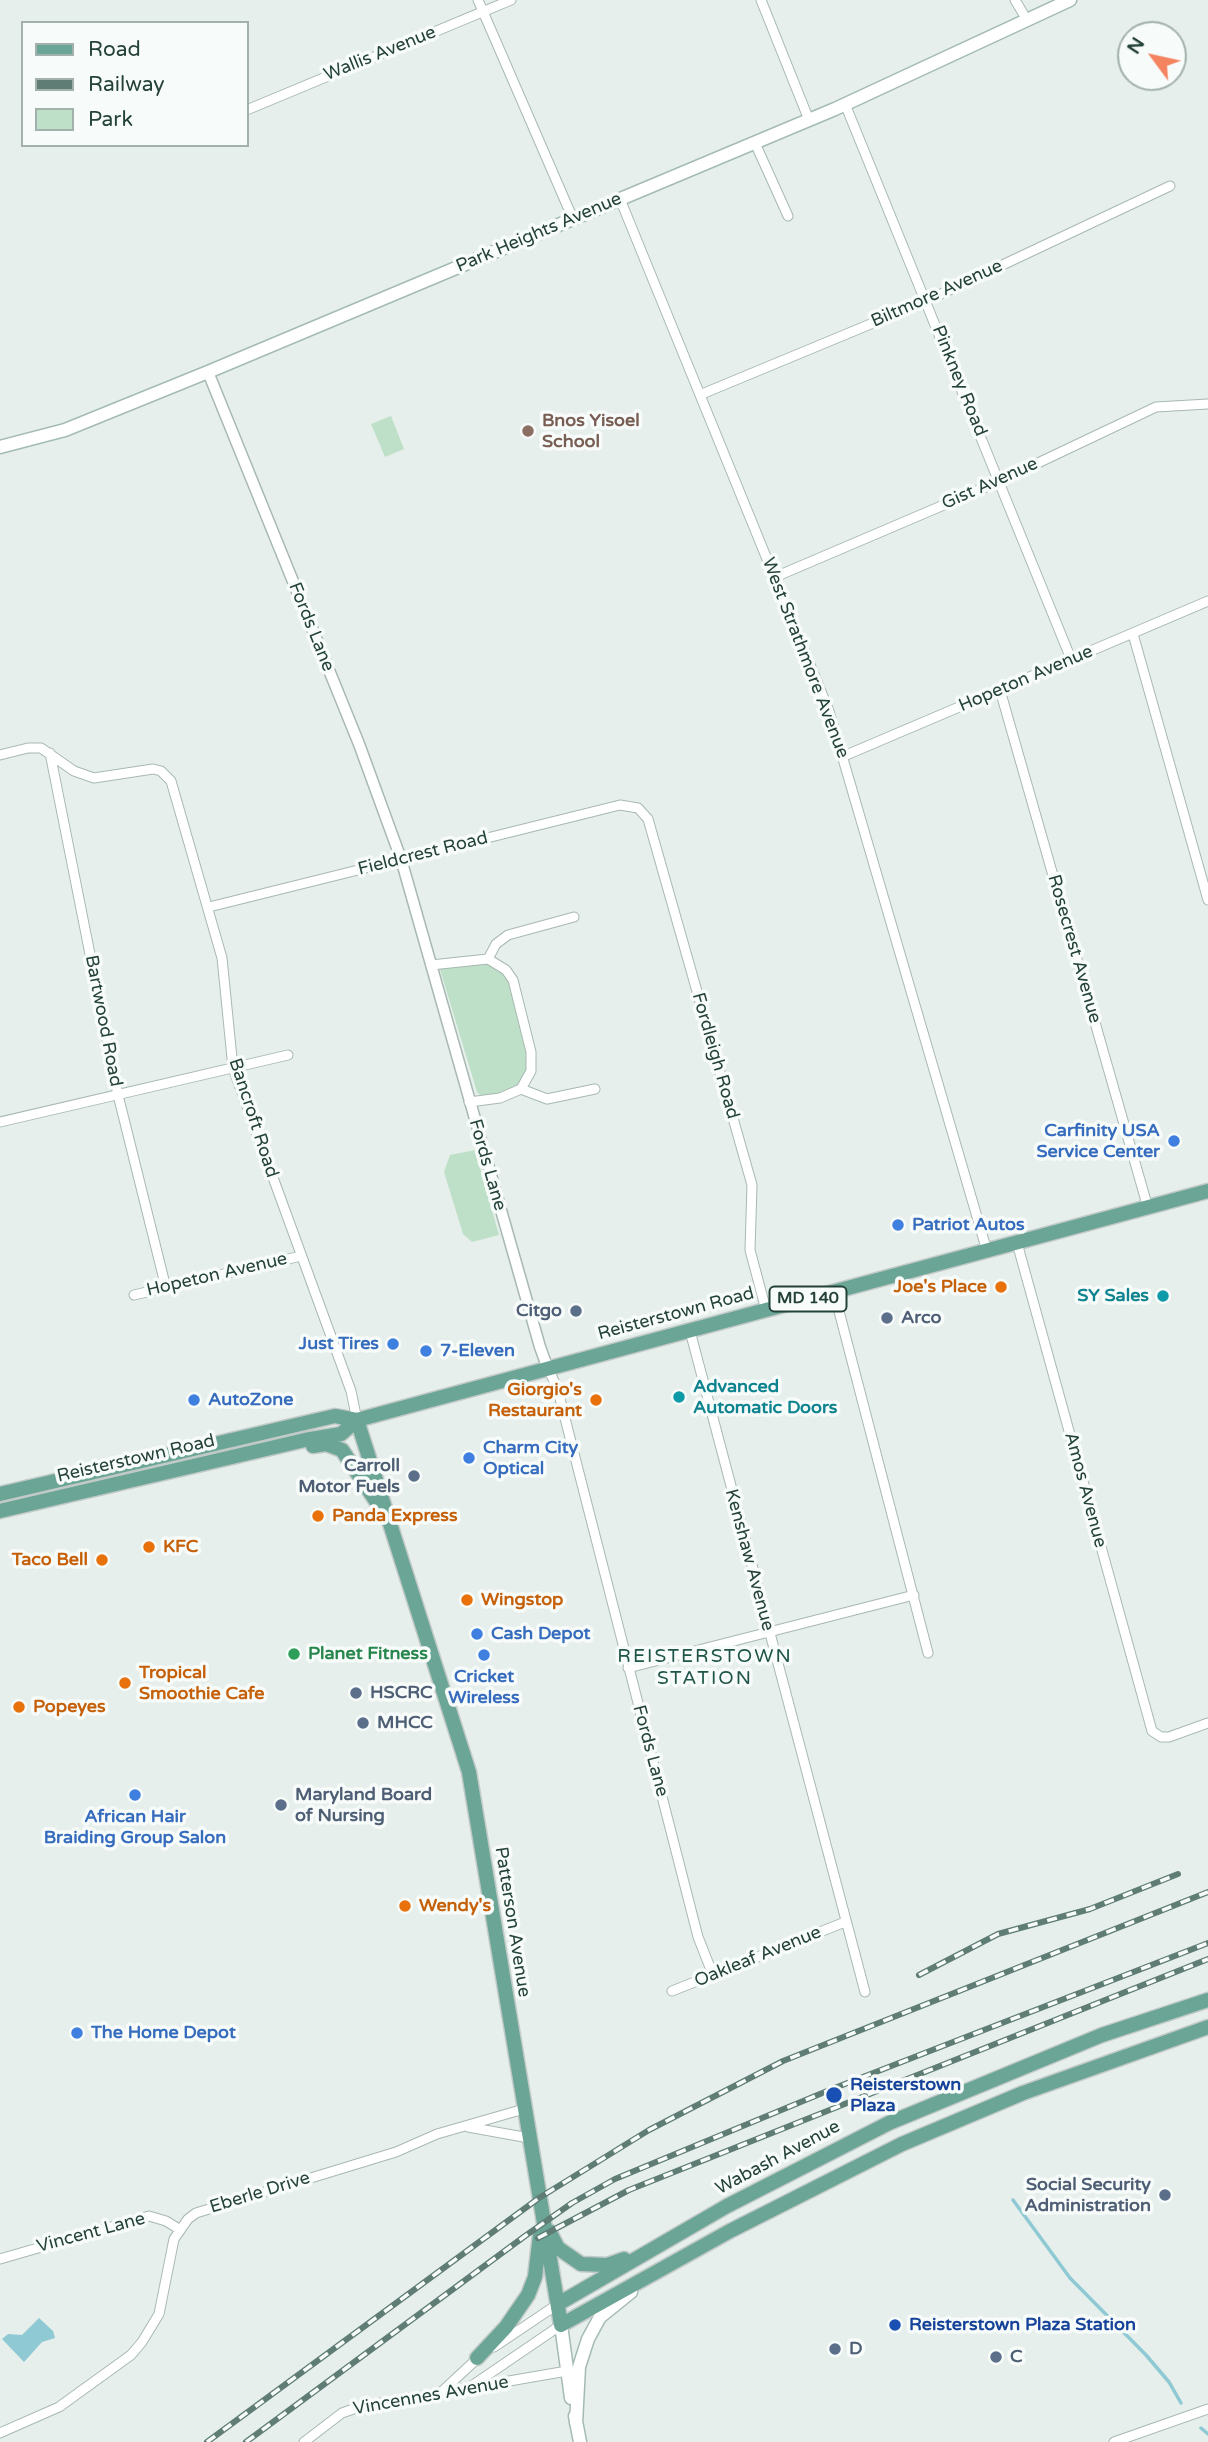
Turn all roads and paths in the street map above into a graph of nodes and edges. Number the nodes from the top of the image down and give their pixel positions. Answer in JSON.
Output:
{"nodes":[{"id":1,"x":478,"y":0,"type":"edge"},
{"id":2,"x":511,"y":0,"type":"edge"},
{"id":3,"x":761,"y":0,"type":"edge"},
{"id":4,"x":1015,"y":0,"type":"edge"},
{"id":5,"x":1070,"y":0,"type":"edge"},
{"id":6,"x":483,"y":12,"type":"junction"},
{"id":7,"x":1027,"y":20,"type":"junction"},
{"id":8,"x":845,"y":104,"type":"junction"},
{"id":9,"x":249,"y":109,"type":"dead end"},
{"id":10,"x":809,"y":120,"type":"junction"},
{"id":11,"x":755,"y":143,"type":"junction"},
{"id":12,"x":1170,"y":186,"type":"dead end"},
{"id":13,"x":620,"y":199,"type":"junction"},
{"id":14,"x":788,"y":216,"type":"dead end"},
{"id":15,"x":573,"y":219,"type":"junction"},
{"id":16,"x":926,"y":300,"type":"junction"},
{"id":17,"x":208,"y":372,"type":"junction"},
{"id":18,"x":702,"y":394,"type":"junction"},
{"id":19,"x":1208,"y":404,"type":"edge"},
{"id":20,"x":0,"y":447,"type":"edge"},
{"id":21,"x":1000,"y":481,"type":"junction"},
{"id":22,"x":775,"y":577,"type":"junction"},
{"id":23,"x":1208,"y":601,"type":"edge"},
{"id":24,"x":1133,"y":634,"type":"junction"},
{"id":25,"x":1071,"y":659,"type":"junction"},
{"id":26,"x":1000,"y":690,"type":"junction"},
{"id":27,"x":50,"y":753,"type":"junction"},
{"id":28,"x":0,"y":755,"type":"edge"},
{"id":29,"x":844,"y":756,"type":"junction"},
{"id":30,"x":638,"y":808,"type":"joint"},
{"id":31,"x":401,"y":859,"type":"junction"},
{"id":32,"x":1208,"y":900,"type":"edge"},
{"id":33,"x":209,"y":907,"type":"junction"},
{"id":34,"x":574,"y":917,"type":"dead end"},
{"id":35,"x":488,"y":959,"type":"junction"},
{"id":36,"x":431,"y":965,"type":"junction"},
{"id":37,"x":288,"y":1055,"type":"dead end"},
{"id":38,"x":233,"y":1068,"type":"junction"},
{"id":39,"x":521,"y":1089,"type":"junction"},
{"id":40,"x":595,"y":1089,"type":"dead end"},
{"id":41,"x":118,"y":1095,"type":"junction"},
{"id":42,"x":469,"y":1102,"type":"junction"},
{"id":43,"x":0,"y":1122,"type":"edge"},
{"id":44,"x":1208,"y":1191,"type":"edge"},
{"id":45,"x":1148,"y":1208,"type":"junction"},
{"id":46,"x":1017,"y":1243,"type":"junction"},
{"id":47,"x":987,"y":1251,"type":"junction"},
{"id":48,"x":301,"y":1256,"type":"junction"},
{"id":49,"x":166,"y":1287,"type":"junction"},
{"id":50,"x":834,"y":1292,"type":"junction"},
{"id":51,"x":134,"y":1295,"type":"dead end"},
{"id":52,"x":766,"y":1310,"type":"junction"},
{"id":53,"x":690,"y":1331,"type":"junction"},
{"id":54,"x":548,"y":1369,"type":"junction"},
{"id":55,"x":358,"y":1420,"type":"junction"},
{"id":56,"x":225,"y":1458,"type":"junction"},
{"id":57,"x":78,"y":1476,"type":"junction"},
{"id":58,"x":0,"y":1494,"type":"edge"},
{"id":59,"x":23,"y":1506,"type":"junction"},
{"id":60,"x":0,"y":1511,"type":"edge"},
{"id":61,"x":384,"y":1514,"type":"junction"},
{"id":62,"x":914,"y":1595,"type":"junction"},
{"id":63,"x":768,"y":1632,"type":"junction"},
{"id":64,"x":928,"y":1653,"type":"dead end"},
{"id":65,"x":628,"y":1668,"type":"junction"},
{"id":66,"x":1208,"y":1723,"type":"edge"},
{"id":67,"x":845,"y":1922,"type":"junction"},
{"id":68,"x":713,"y":1975,"type":"junction"},
{"id":69,"x":672,"y":1991,"type":"dead end"},
{"id":70,"x":865,"y":1992,"type":"dead end"},
{"id":71,"x":1208,"y":2000,"type":"edge"},
{"id":72,"x":1208,"y":2027,"type":"edge"},
{"id":73,"x":524,"y":2109,"type":"junction"},
{"id":74,"x":463,"y":2126,"type":"junction"},
{"id":75,"x":529,"y":2138,"type":"junction"},
{"id":76,"x":541,"y":2209,"type":"junction"},
{"id":77,"x":180,"y":2229,"type":"junction"},
{"id":78,"x":661,"y":2244,"type":"junction"},
{"id":79,"x":0,"y":2259,"type":"edge"},
{"id":80,"x":674,"y":2262,"type":"junction"},
{"id":81,"x":558,"y":2304,"type":"junction"},
{"id":82,"x":561,"y":2325,"type":"junction"},
{"id":83,"x":477,"y":2358,"type":"junction"},
{"id":84,"x":567,"y":2371,"type":"junction"},
{"id":85,"x":466,"y":2390,"type":"junction"},
{"id":86,"x":437,"y":2396,"type":"junction"},
{"id":87,"x":1208,"y":2409,"type":"edge"},
{"id":88,"x":576,"y":2423,"type":"junction"},
{"id":89,"x":0,"y":2433,"type":"edge"},
{"id":90,"x":304,"y":2442,"type":"edge"},
{"id":91,"x":580,"y":2442,"type":"edge"},
{"id":92,"x":1114,"y":2442,"type":"edge"}],
"edges":[{"from":1,"to":6,"type":"street"},
{"from":2,"to":6,"type":"street","name":"Wallis Avenue"},
{"from":3,"to":10,"type":"street"},
{"from":4,"to":7,"type":"street"},
{"from":5,"to":7,"type":"main road","name":"Park Heights Avenue"},
{"from":6,"to":9,"type":"street","name":"Wallis Avenue"},
{"from":6,"to":15,"type":"street"},
{"from":7,"to":8,"type":"main road","name":"Park Heights Avenue"},
{"from":8,"to":10,"type":"main road","name":"Park Heights Avenue"},
{"from":8,"to":16,"type":"street","name":"Pinkney Road"},
{"from":10,"to":11,"type":"main road","name":"Park Heights Avenue"},
{"from":11,"to":13,"type":"main road","name":"Park Heights Avenue"},
{"from":11,"to":14,"type":"street"},
{"from":12,"to":16,"type":"street","name":"Biltmore Avenue"},
{"from":13,"to":15,"type":"main road","name":"Park Heights Avenue"},
{"from":13,"to":18,"type":"street","name":"West Strathmore Avenue"},
{"from":15,"to":17,"type":"main road","name":"Park Heights Avenue"},
{"from":16,"to":18,"type":"street","name":"Biltmore Avenue"},
{"from":16,"to":21,"type":"street","name":"Pinkney Road"},
{"from":17,"to":20,"type":"main road","name":"Park Heights Avenue"},
{"from":17,"to":31,"type":"street","name":"Fords Lane"},
{"from":18,"to":22,"type":"street","name":"West Strathmore Avenue"},
{"from":19,"to":21,"type":"street","name":"Gist Avenue"},
{"from":21,"to":22,"type":"street","name":"Gist Avenue"},
{"from":21,"to":25,"type":"street","name":"Pinkney Road"},
{"from":22,"to":29,"type":"street","name":"West Strathmore Avenue"},
{"from":23,"to":24,"type":"street","name":"Hopeton Avenue"},
{"from":24,"to":25,"type":"street","name":"Hopeton Avenue"},
{"from":24,"to":32,"type":"street"},
{"from":25,"to":26,"type":"street","name":"Hopeton Avenue"},
{"from":26,"to":29,"type":"street","name":"Hopeton Avenue"},
{"from":26,"to":45,"type":"street","name":"Rosecrest Avenue"},
{"from":27,"to":28,"type":"street"},
{"from":27,"to":33,"type":"street","name":"Bancroft Road"},
{"from":27,"to":41,"type":"street","name":"Bartwood Road"},
{"from":29,"to":47,"type":"street","name":"West Strathmore Avenue"},
{"from":30,"to":31,"type":"street","name":"Fieldcrest Road"},
{"from":30,"to":52,"type":"street","name":"Fordleigh Road"},
{"from":31,"to":33,"type":"street","name":"Fieldcrest Road"},
{"from":31,"to":36,"type":"street","name":"Fords Lane"},
{"from":33,"to":38,"type":"street","name":"Bancroft Road"},
{"from":34,"to":35,"type":"street"},
{"from":35,"to":36,"type":"street"},
{"from":35,"to":39,"type":"street"},
{"from":36,"to":42,"type":"street","name":"Fords Lane"},
{"from":37,"to":38,"type":"street"},
{"from":38,"to":41,"type":"street"},
{"from":38,"to":48,"type":"street","name":"Bancroft Road"},
{"from":39,"to":40,"type":"street"},
{"from":39,"to":42,"type":"street"},
{"from":41,"to":43,"type":"street"},
{"from":41,"to":49,"type":"street","name":"Bartwood Road"},
{"from":42,"to":54,"type":"street","name":"Fords Lane"},
{"from":44,"to":45,"type":"main road","name":"Reisterstown Road","number":"MD 140"},
{"from":45,"to":46,"type":"main road","name":"Reisterstown Road","number":"MD 140"},
{"from":46,"to":47,"type":"main road","name":"Reisterstown Road","number":"MD 140"},
{"from":46,"to":66,"type":"street","name":"Amos Avenue"},
{"from":47,"to":50,"type":"main road","name":"Reisterstown Road","number":"MD 140"},
{"from":48,"to":49,"type":"street","name":"Hopeton Avenue"},
{"from":48,"to":55,"type":"street","name":"Bancroft Road"},
{"from":49,"to":51,"type":"street","name":"Hopeton Avenue"},
{"from":50,"to":52,"type":"main road","name":"Reisterstown Road","number":"MD 140"},
{"from":50,"to":62,"type":"street"},
{"from":52,"to":53,"type":"main road","name":"Reisterstown Road","number":"MD 140"},
{"from":53,"to":54,"type":"main road","name":"Reisterstown Road","number":"MD 140"},
{"from":53,"to":63,"type":"street","name":"Kenshaw Avenue"},
{"from":54,"to":55,"type":"main road","name":"Reisterstown Road","number":"MD 140"},
{"from":54,"to":65,"type":"street","name":"Fords Lane"},
{"from":55,"to":56,"type":"main road","name":"Reisterstown Road","number":"MD 140"},
{"from":55,"to":57,"type":"main road","name":"Reisterstown Road","number":"MD 140"},
{"from":55,"to":61,"type":"main road","name":"Patterson Avenue"},
{"from":56,"to":59,"type":"main road","name":"Reisterstown Road","number":"MD 140"},
{"from":56,"to":61,"type":"main road"},
{"from":57,"to":58,"type":"main road","name":"Reisterstown Road","number":"MD 140"},
{"from":57,"to":59,"type":"main road"},
{"from":59,"to":60,"type":"main road","name":"Reisterstown Road","number":"MD 140"},
{"from":61,"to":73,"type":"main road","name":"Patterson Avenue"},
{"from":62,"to":63,"type":"street"},
{"from":62,"to":64,"type":"street"},
{"from":63,"to":65,"type":"street"},
{"from":63,"to":67,"type":"street","name":"Kenshaw Avenue"},
{"from":65,"to":68,"type":"street","name":"Fords Lane"},
{"from":67,"to":68,"type":"street","name":"Oakleaf Avenue"},
{"from":67,"to":70,"type":"street","name":"Kenshaw Avenue"},
{"from":68,"to":69,"type":"street","name":"Oakleaf Avenue"},
{"from":71,"to":78,"type":"main road","name":"Wabash Avenue"},
{"from":72,"to":80,"type":"main road"},
{"from":73,"to":74,"type":"street","name":"Eberle Drive"},
{"from":73,"to":75,"type":"main road","name":"Patterson Avenue"},
{"from":74,"to":75,"type":"street"},
{"from":74,"to":77,"type":"street","name":"Eberle Drive"},
{"from":75,"to":76,"type":"main road","name":"Patterson Avenue"},
{"from":76,"to":78,"type":"main road"},
{"from":76,"to":81,"type":"main road","name":"Patterson Avenue"},
{"from":76,"to":83,"type":"main road"},
{"from":77,"to":79,"type":"street","name":"Vincent Lane"},
{"from":77,"to":89,"type":"street"},
{"from":78,"to":81,"type":"main road","name":"Wabash Avenue"},
{"from":80,"to":82,"type":"main road"},
{"from":80,"to":88,"type":"main road"},
{"from":81,"to":82,"type":"main road","name":"Patterson Avenue"},
{"from":81,"to":83,"type":"street","name":"Wabash Avenue"},
{"from":82,"to":84,"type":"main road","name":"Patterson Avenue"},
{"from":82,"to":85,"type":"street"},
{"from":83,"to":86,"type":"street","name":"Wabash Avenue"},
{"from":84,"to":85,"type":"street","name":"Vincennes Avenue"},
{"from":84,"to":88,"type":"main road","name":"Patterson Avenue"},
{"from":85,"to":86,"type":"street","name":"Vincennes Avenue"},
{"from":86,"to":90,"type":"street","name":"Vincennes Avenue"},
{"from":87,"to":92,"type":"street"},
{"from":88,"to":91,"type":"main road","name":"Patterson Avenue"}]}
